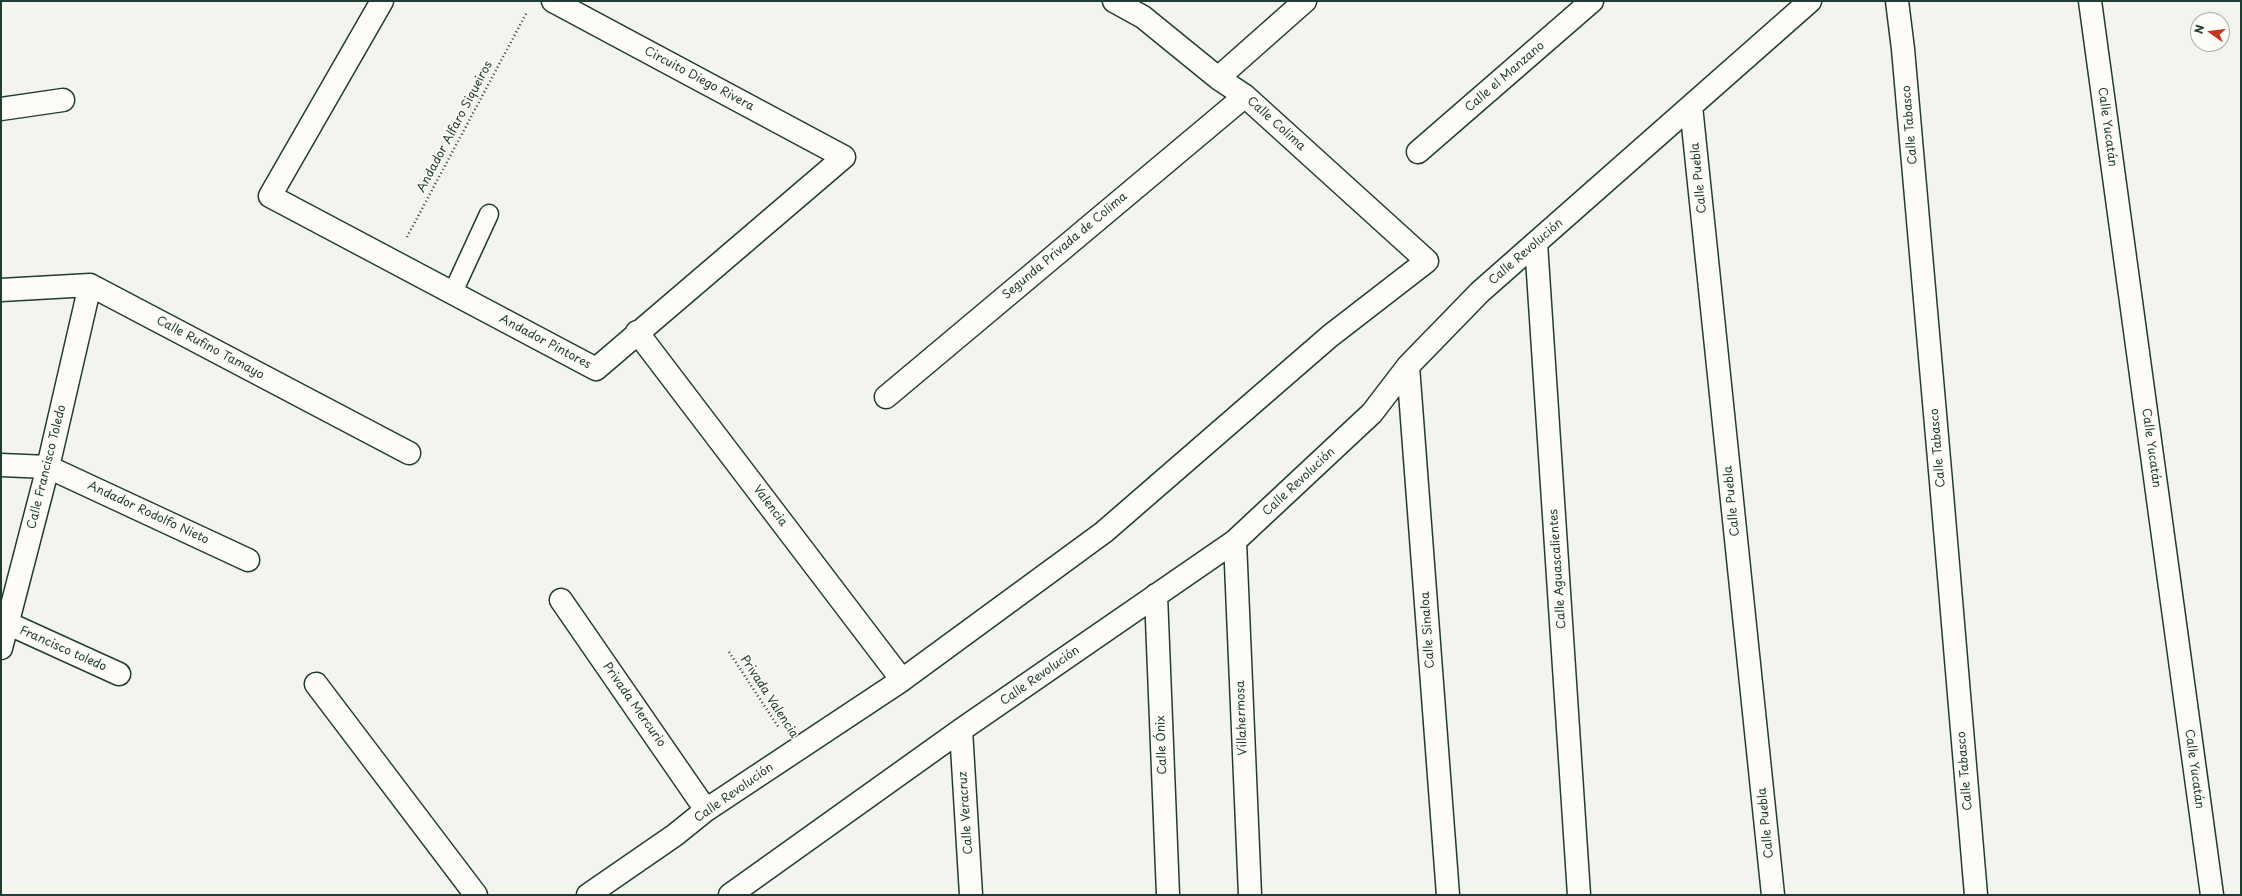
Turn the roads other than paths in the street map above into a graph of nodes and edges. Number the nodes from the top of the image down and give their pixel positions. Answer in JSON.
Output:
{"nodes":[{"id":1,"x":382,"y":1,"type":"edge"},
{"id":2,"x":553,"y":1,"type":"edge"},
{"id":3,"x":1114,"y":1,"type":"edge"},
{"id":4,"x":1306,"y":1,"type":"edge"},
{"id":5,"x":1592,"y":1,"type":"edge"},
{"id":6,"x":1810,"y":1,"type":"edge"},
{"id":7,"x":1897,"y":1,"type":"edge"},
{"id":8,"x":2090,"y":1,"type":"edge"},
{"id":9,"x":1218,"y":78,"type":"junction"},
{"id":10,"x":1245,"y":96,"type":"junction"},
{"id":11,"x":63,"y":100,"type":"dead end"},
{"id":12,"x":1691,"y":106,"type":"junction"},
{"id":13,"x":1,"y":109,"type":"edge"},
{"id":14,"x":1418,"y":152,"type":"dead end"},
{"id":15,"x":844,"y":157,"type":"joint"},
{"id":16,"x":489,"y":214,"type":"dead end"},
{"id":17,"x":1536,"y":243,"type":"junction"},
{"id":18,"x":1427,"y":261,"type":"joint"},
{"id":19,"x":90,"y":285,"type":"junction"},
{"id":20,"x":1,"y":290,"type":"edge"},
{"id":21,"x":453,"y":292,"type":"junction"},
{"id":22,"x":637,"y":332,"type":"junction"},
{"id":23,"x":1408,"y":366,"type":"junction"},
{"id":24,"x":886,"y":397,"type":"dead end"},
{"id":25,"x":409,"y":453,"type":"dead end"},
{"id":26,"x":1,"y":466,"type":"edge"},
{"id":27,"x":48,"y":467,"type":"junction"},
{"id":28,"x":1235,"y":542,"type":"junction"},
{"id":29,"x":248,"y":560,"type":"dead end"},
{"id":30,"x":1156,"y":595,"type":"junction"},
{"id":31,"x":561,"y":600,"type":"dead end"},
{"id":32,"x":4,"y":624,"type":"edge"},
{"id":33,"x":1,"y":648,"type":"edge"},
{"id":34,"x":119,"y":674,"type":"dead end"},
{"id":35,"x":902,"y":680,"type":"junction"},
{"id":36,"x":316,"y":684,"type":"dead end"},
{"id":37,"x":960,"y":730,"type":"junction"},
{"id":38,"x":706,"y":810,"type":"junction"},
{"id":39,"x":476,"y":895,"type":"edge"},
{"id":40,"x":588,"y":895,"type":"edge"},
{"id":41,"x":730,"y":895,"type":"edge"},
{"id":42,"x":971,"y":895,"type":"edge"},
{"id":43,"x":1168,"y":895,"type":"edge"},
{"id":44,"x":1250,"y":895,"type":"edge"},
{"id":45,"x":1448,"y":895,"type":"edge"},
{"id":46,"x":1579,"y":895,"type":"edge"},
{"id":47,"x":1773,"y":895,"type":"edge"},
{"id":48,"x":1976,"y":895,"type":"edge"},
{"id":49,"x":2212,"y":895,"type":"edge"}],
"edges":[{"from":1,"to":21,"type":"street","name":"Andador Pintores"},
{"from":2,"to":15,"type":"street","name":"Circuito Diego Rivera"},
{"from":3,"to":9,"type":"street","name":"Calle Colima"},
{"from":4,"to":9,"type":"street"},
{"from":5,"to":14,"type":"street","name":"Calle el Manzano"},
{"from":6,"to":12,"type":"street","name":"Calle Revolución"},
{"from":7,"to":48,"type":"street","name":"Calle Tabasco"},
{"from":8,"to":49,"type":"street","name":"Calle Yucatán"},
{"from":9,"to":10,"type":"street","name":"Calle Colima"},
{"from":10,"to":18,"type":"street","name":"Calle Colima"},
{"from":10,"to":24,"type":"street","name":"Segunda Privada de Colima"},
{"from":11,"to":13,"type":"street"},
{"from":12,"to":17,"type":"street","name":"Calle Revolución"},
{"from":12,"to":47,"type":"street","name":"Calle Puebla"},
{"from":15,"to":22,"type":"street","name":"Andador Pintores"},
{"from":16,"to":21,"type":"lane"},
{"from":17,"to":23,"type":"street","name":"Calle Revolución"},
{"from":17,"to":46,"type":"street","name":"Calle Aguascalientes"},
{"from":18,"to":35,"type":"street","name":"Calle Revolución"},
{"from":19,"to":20,"type":"street"},
{"from":19,"to":25,"type":"street","name":"Calle Rufino Tamayo"},
{"from":19,"to":27,"type":"street","name":"Calle Francisco Toledo"},
{"from":21,"to":22,"type":"street","name":"Andador Pintores"},
{"from":22,"to":35,"type":"street","name":"Valencia"},
{"from":23,"to":28,"type":"street","name":"Calle Revolución"},
{"from":23,"to":45,"type":"street","name":"Calle Sinaloa"},
{"from":26,"to":27,"type":"street"},
{"from":27,"to":29,"type":"street","name":"Andador Rodolfo Nieto"},
{"from":27,"to":32,"type":"street","name":"Calle Francisco Toledo"},
{"from":28,"to":30,"type":"street","name":"Calle Revolución"},
{"from":28,"to":44,"type":"street","name":"Villahermosa"},
{"from":30,"to":37,"type":"street","name":"Calle Revolución"},
{"from":30,"to":43,"type":"street","name":"Calle Ónix"},
{"from":31,"to":38,"type":"street","name":"Privada Mercurio"},
{"from":32,"to":33,"type":"street","name":"Calle Francisco Toledo"},
{"from":32,"to":34,"type":"street","name":"Francisco toledo"},
{"from":35,"to":38,"type":"street","name":"Calle Revolución"},
{"from":36,"to":39,"type":"street"},
{"from":37,"to":41,"type":"street","name":"Calle Revolución"},
{"from":37,"to":42,"type":"street","name":"Calle Veracruz"},
{"from":38,"to":40,"type":"street","name":"Calle Revolución"}]}
